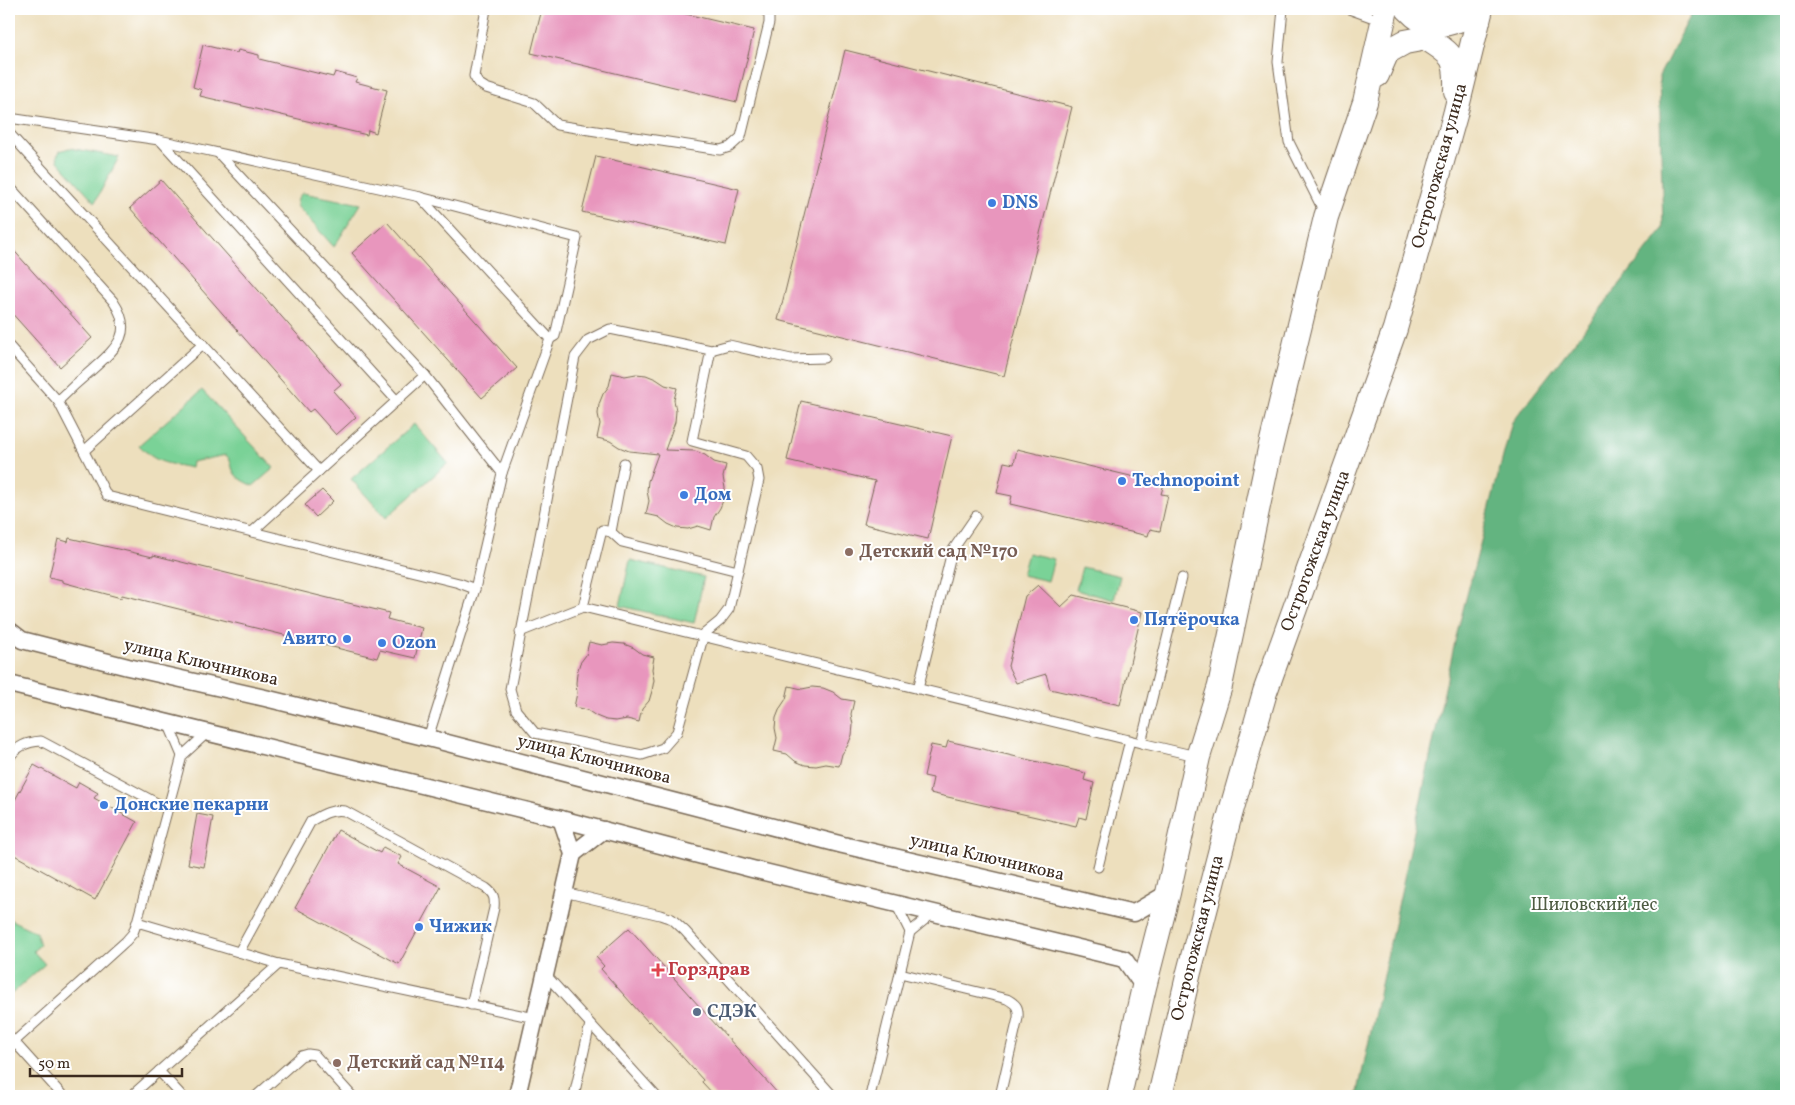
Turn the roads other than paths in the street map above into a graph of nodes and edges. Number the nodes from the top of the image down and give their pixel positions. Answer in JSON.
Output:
{"nodes":[{"id":1,"x":486,"y":9,"type":"edge"},
{"id":2,"x":765,"y":9,"type":"edge"},
{"id":3,"x":1283,"y":9,"type":"edge"},
{"id":4,"x":1349,"y":9,"type":"edge"},
{"id":5,"x":1408,"y":9,"type":"edge"},
{"id":6,"x":1466,"y":9,"type":"edge"},
{"id":7,"x":1481,"y":9,"type":"edge"},
{"id":8,"x":1384,"y":15,"type":"edge"},
{"id":9,"x":1365,"y":102,"type":"junction"},
{"id":10,"x":1455,"y":115,"type":"junction"},
{"id":11,"x":9,"y":118,"type":"edge"},
{"id":12,"x":9,"y":133,"type":"edge"},
{"id":13,"x":160,"y":140,"type":"junction"},
{"id":14,"x":219,"y":154,"type":"junction"},
{"id":15,"x":9,"y":186,"type":"edge"},
{"id":16,"x":420,"y":197,"type":"junction"},
{"id":17,"x":1326,"y":217,"type":"junction"},
{"id":18,"x":550,"y":340,"type":"junction"},
{"id":19,"x":203,"y":344,"type":"junction"},
{"id":20,"x":9,"y":346,"type":"edge"},
{"id":21,"x":711,"y":350,"type":"junction"},
{"id":22,"x":824,"y":358,"type":"dead end"},
{"id":23,"x":424,"y":375,"type":"junction"},
{"id":24,"x":58,"y":400,"type":"junction"},
{"id":25,"x":397,"y":401,"type":"junction"},
{"id":26,"x":84,"y":451,"type":"junction"},
{"id":27,"x":624,"y":462,"type":"dead end"},
{"id":28,"x":319,"y":471,"type":"junction"},
{"id":29,"x":502,"y":473,"type":"junction"},
{"id":30,"x":976,"y":516,"type":"dead end"},
{"id":31,"x":252,"y":532,"type":"junction"},
{"id":32,"x":611,"y":532,"type":"junction"},
{"id":33,"x":738,"y":571,"type":"junction"},
{"id":34,"x":1182,"y":578,"type":"dead end"},
{"id":35,"x":475,"y":589,"type":"junction"},
{"id":36,"x":583,"y":607,"type":"junction"},
{"id":37,"x":9,"y":630,"type":"edge"},
{"id":38,"x":520,"y":632,"type":"junction"},
{"id":39,"x":703,"y":636,"type":"junction"},
{"id":40,"x":9,"y":684,"type":"edge"},
{"id":41,"x":918,"y":689,"type":"junction"},
{"id":42,"x":168,"y":724,"type":"junction"},
{"id":43,"x":207,"y":733,"type":"junction"},
{"id":44,"x":428,"y":738,"type":"junction"},
{"id":45,"x":1130,"y":740,"type":"junction"},
{"id":46,"x":1141,"y":743,"type":"junction"},
{"id":47,"x":182,"y":756,"type":"junction"},
{"id":48,"x":1198,"y":757,"type":"junction"},
{"id":49,"x":9,"y":758,"type":"edge"},
{"id":50,"x":168,"y":809,"type":"junction"},
{"id":51,"x":561,"y":819,"type":"junction"},
{"id":52,"x":604,"y":830,"type":"junction"},
{"id":53,"x":573,"y":854,"type":"junction"},
{"id":54,"x":1098,"y":867,"type":"dead end"},
{"id":55,"x":564,"y":892,"type":"junction"},
{"id":56,"x":1168,"y":893,"type":"junction"},
{"id":57,"x":896,"y":904,"type":"junction"},
{"id":58,"x":933,"y":913,"type":"junction"},
{"id":59,"x":137,"y":922,"type":"junction"},
{"id":60,"x":910,"y":932,"type":"junction"},
{"id":61,"x":239,"y":952,"type":"junction"},
{"id":62,"x":279,"y":964,"type":"junction"},
{"id":63,"x":900,"y":973,"type":"junction"},
{"id":64,"x":545,"y":974,"type":"junction"},
{"id":65,"x":1144,"y":987,"type":"junction"},
{"id":66,"x":471,"y":1005,"type":"junction"},
{"id":67,"x":535,"y":1018,"type":"junction"},
{"id":68,"x":590,"y":1024,"type":"junction"},
{"id":69,"x":11,"y":1039,"type":"edge"},
{"id":70,"x":160,"y":1071,"type":"junction"},
{"id":71,"x":63,"y":1096,"type":"edge"},
{"id":72,"x":132,"y":1096,"type":"edge"},
{"id":73,"x":182,"y":1096,"type":"edge"},
{"id":74,"x":256,"y":1096,"type":"edge"},
{"id":75,"x":352,"y":1096,"type":"edge"},
{"id":76,"x":517,"y":1096,"type":"edge"},
{"id":77,"x":574,"y":1096,"type":"edge"},
{"id":78,"x":656,"y":1096,"type":"edge"},
{"id":79,"x":833,"y":1096,"type":"edge"},
{"id":80,"x":870,"y":1096,"type":"edge"},
{"id":81,"x":1000,"y":1096,"type":"edge"},
{"id":82,"x":1119,"y":1096,"type":"edge"},
{"id":83,"x":1160,"y":1096,"type":"edge"}],
"edges":[{"from":1,"to":2,"type":"lane"},
{"from":3,"to":17,"type":"lane"},
{"from":4,"to":8,"type":"lane"},
{"from":5,"to":6,"type":"street"},
{"from":7,"to":10,"type":"street","name":"Острогожская улица"},
{"from":8,"to":9,"type":"street"},
{"from":9,"to":10,"type":"street"},
{"from":9,"to":17,"type":"street"},
{"from":10,"to":83,"type":"street","name":"Острогожская улица"},
{"from":11,"to":13,"type":"lane"},
{"from":12,"to":19,"type":"lane"},
{"from":13,"to":14,"type":"lane"},
{"from":13,"to":25,"type":"lane"},
{"from":14,"to":16,"type":"lane"},
{"from":14,"to":23,"type":"lane"},
{"from":15,"to":24,"type":"lane"},
{"from":16,"to":18,"type":"lane"},
{"from":16,"to":18,"type":"lane"},
{"from":17,"to":48,"type":"street"},
{"from":18,"to":29,"type":"lane"},
{"from":19,"to":26,"type":"lane"},
{"from":19,"to":28,"type":"lane"},
{"from":20,"to":24,"type":"lane"},
{"from":21,"to":22,"type":"lane"},
{"from":21,"to":33,"type":"lane"},
{"from":21,"to":38,"type":"lane"},
{"from":23,"to":25,"type":"lane"},
{"from":23,"to":29,"type":"lane"},
{"from":24,"to":26,"type":"lane"},
{"from":25,"to":28,"type":"lane"},
{"from":26,"to":31,"type":"lane"},
{"from":27,"to":32,"type":"lane"},
{"from":28,"to":31,"type":"lane"},
{"from":29,"to":35,"type":"lane"},
{"from":30,"to":41,"type":"lane"},
{"from":31,"to":35,"type":"lane"},
{"from":32,"to":33,"type":"lane"},
{"from":32,"to":36,"type":"lane"},
{"from":33,"to":39,"type":"lane"},
{"from":34,"to":46,"type":"lane"},
{"from":35,"to":44,"type":"lane"},
{"from":36,"to":38,"type":"lane"},
{"from":36,"to":39,"type":"lane"},
{"from":37,"to":44,"type":"street","name":"улица Ключникова"},
{"from":38,"to":39,"type":"lane"},
{"from":39,"to":41,"type":"lane"},
{"from":40,"to":42,"type":"street"},
{"from":41,"to":45,"type":"lane"},
{"from":42,"to":43,"type":"street"},
{"from":42,"to":47,"type":"lane"},
{"from":43,"to":47,"type":"lane"},
{"from":43,"to":51,"type":"street"},
{"from":44,"to":56,"type":"street","name":"улица Ключникова"},
{"from":45,"to":46,"type":"lane"},
{"from":45,"to":54,"type":"lane"},
{"from":46,"to":48,"type":"lane"},
{"from":47,"to":50,"type":"lane"},
{"from":48,"to":56,"type":"street"},
{"from":49,"to":50,"type":"lane"},
{"from":50,"to":59,"type":"lane"},
{"from":51,"to":52,"type":"street"},
{"from":51,"to":53,"type":"street"},
{"from":52,"to":53,"type":"street"},
{"from":52,"to":57,"type":"street"},
{"from":53,"to":55,"type":"street"},
{"from":55,"to":64,"type":"street"},
{"from":55,"to":79,"type":"lane"},
{"from":56,"to":65,"type":"street"},
{"from":57,"to":58,"type":"street"},
{"from":57,"to":60,"type":"lane"},
{"from":58,"to":60,"type":"lane"},
{"from":58,"to":65,"type":"street"},
{"from":59,"to":61,"type":"lane"},
{"from":59,"to":69,"type":"lane"},
{"from":60,"to":63,"type":"lane"},
{"from":61,"to":62,"type":"lane"},
{"from":61,"to":66,"type":"lane"},
{"from":62,"to":66,"type":"lane"},
{"from":62,"to":70,"type":"lane"},
{"from":63,"to":80,"type":"lane"},
{"from":63,"to":81,"type":"lane"},
{"from":64,"to":67,"type":"street"},
{"from":64,"to":68,"type":"lane"},
{"from":65,"to":82,"type":"street"},
{"from":66,"to":67,"type":"lane"},
{"from":67,"to":76,"type":"street"},
{"from":68,"to":77,"type":"lane"},
{"from":68,"to":78,"type":"lane"},
{"from":69,"to":71,"type":"lane"},
{"from":70,"to":72,"type":"lane"},
{"from":70,"to":73,"type":"lane"},
{"from":74,"to":75,"type":"lane"}]}
